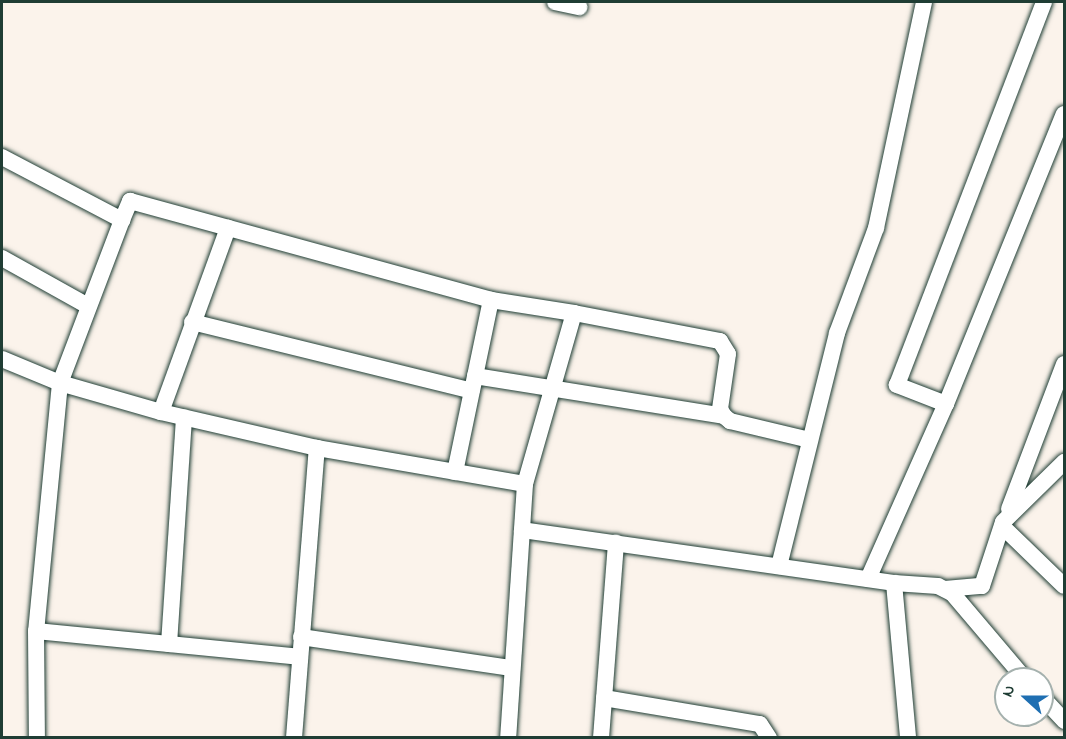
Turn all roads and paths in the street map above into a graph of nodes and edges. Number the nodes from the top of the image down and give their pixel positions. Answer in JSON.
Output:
{"nodes":[{"id":1,"x":555,"y":2,"type":"edge"},
{"id":2,"x":924,"y":2,"type":"edge"},
{"id":3,"x":1044,"y":2,"type":"edge"},
{"id":4,"x":579,"y":7,"type":"dead end"},
{"id":5,"x":1065,"y":114,"type":"edge"},
{"id":6,"x":2,"y":157,"type":"edge"},
{"id":7,"x":122,"y":220,"type":"junction"},
{"id":8,"x":228,"y":228,"type":"junction"},
{"id":9,"x":2,"y":258,"type":"edge"},
{"id":10,"x":491,"y":300,"type":"junction"},
{"id":11,"x":88,"y":306,"type":"junction"},
{"id":12,"x":574,"y":313,"type":"junction"},
{"id":13,"x":192,"y":322,"type":"junction"},
{"id":14,"x":2,"y":359,"type":"edge"},
{"id":15,"x":1065,"y":364,"type":"edge"},
{"id":16,"x":60,"y":383,"type":"junction"},
{"id":17,"x":474,"y":383,"type":"junction"},
{"id":18,"x":553,"y":387,"type":"junction"},
{"id":19,"x":946,"y":404,"type":"junction"},
{"id":20,"x":161,"y":412,"type":"junction"},
{"id":21,"x":724,"y":416,"type":"junction"},
{"id":22,"x":183,"y":417,"type":"junction"},
{"id":23,"x":810,"y":440,"type":"junction"},
{"id":24,"x":316,"y":448,"type":"junction"},
{"id":25,"x":1065,"y":462,"type":"edge"},
{"id":26,"x":455,"y":472,"type":"junction"},
{"id":27,"x":525,"y":484,"type":"junction"},
{"id":28,"x":1004,"y":522,"type":"junction"},
{"id":29,"x":522,"y":530,"type":"junction"},
{"id":30,"x":616,"y":543,"type":"junction"},
{"id":31,"x":779,"y":566,"type":"junction"},
{"id":32,"x":868,"y":579,"type":"junction"},
{"id":33,"x":894,"y":583,"type":"junction"},
{"id":34,"x":1065,"y":586,"type":"edge"},
{"id":35,"x":945,"y":589,"type":"junction"},
{"id":36,"x":36,"y":631,"type":"junction"},
{"id":37,"x":301,"y":637,"type":"junction"},
{"id":38,"x":169,"y":644,"type":"junction"},
{"id":39,"x":299,"y":657,"type":"junction"},
{"id":40,"x":1014,"y":667,"type":"edge"},
{"id":41,"x":512,"y":668,"type":"junction"},
{"id":42,"x":604,"y":698,"type":"junction"},
{"id":43,"x":1054,"y":710,"type":"edge"},
{"id":44,"x":1065,"y":721,"type":"edge"},
{"id":45,"x":37,"y":738,"type":"edge"},
{"id":46,"x":294,"y":738,"type":"edge"},
{"id":47,"x":508,"y":738,"type":"edge"},
{"id":48,"x":601,"y":738,"type":"edge"},
{"id":49,"x":770,"y":738,"type":"edge"},
{"id":50,"x":908,"y":738,"type":"edge"}],
"edges":[{"from":1,"to":4,"type":"street"},
{"from":2,"to":23,"type":"street"},
{"from":3,"to":19,"type":"street"},
{"from":5,"to":19,"type":"street"},
{"from":6,"to":7,"type":"street"},
{"from":7,"to":8,"type":"street"},
{"from":7,"to":11,"type":"street"},
{"from":8,"to":10,"type":"street"},
{"from":8,"to":13,"type":"street"},
{"from":9,"to":11,"type":"street"},
{"from":10,"to":12,"type":"street"},
{"from":10,"to":17,"type":"street"},
{"from":11,"to":16,"type":"street"},
{"from":12,"to":18,"type":"street"},
{"from":12,"to":21,"type":"street"},
{"from":13,"to":17,"type":"street"},
{"from":13,"to":20,"type":"street"},
{"from":14,"to":16,"type":"street"},
{"from":15,"to":28,"type":"street"},
{"from":16,"to":20,"type":"street"},
{"from":16,"to":36,"type":"street"},
{"from":17,"to":18,"type":"street"},
{"from":17,"to":26,"type":"street"},
{"from":18,"to":21,"type":"street"},
{"from":18,"to":27,"type":"street"},
{"from":19,"to":32,"type":"street"},
{"from":20,"to":22,"type":"street"},
{"from":21,"to":23,"type":"street"},
{"from":22,"to":24,"type":"street"},
{"from":22,"to":38,"type":"street"},
{"from":23,"to":31,"type":"street"},
{"from":24,"to":26,"type":"street"},
{"from":24,"to":37,"type":"street"},
{"from":25,"to":28,"type":"street"},
{"from":26,"to":27,"type":"street"},
{"from":27,"to":29,"type":"street"},
{"from":28,"to":34,"type":"street"},
{"from":28,"to":35,"type":"street"},
{"from":29,"to":30,"type":"street"},
{"from":29,"to":41,"type":"street"},
{"from":30,"to":31,"type":"street"},
{"from":30,"to":42,"type":"street"},
{"from":31,"to":32,"type":"street"},
{"from":32,"to":33,"type":"street"},
{"from":33,"to":35,"type":"street"},
{"from":33,"to":50,"type":"street"},
{"from":35,"to":40,"type":"street"},
{"from":36,"to":38,"type":"street"},
{"from":36,"to":45,"type":"street"},
{"from":37,"to":39,"type":"street"},
{"from":37,"to":41,"type":"street"},
{"from":38,"to":39,"type":"street"},
{"from":39,"to":46,"type":"street"},
{"from":41,"to":47,"type":"street"},
{"from":42,"to":48,"type":"street"},
{"from":42,"to":49,"type":"street"},
{"from":43,"to":44,"type":"street"}]}
